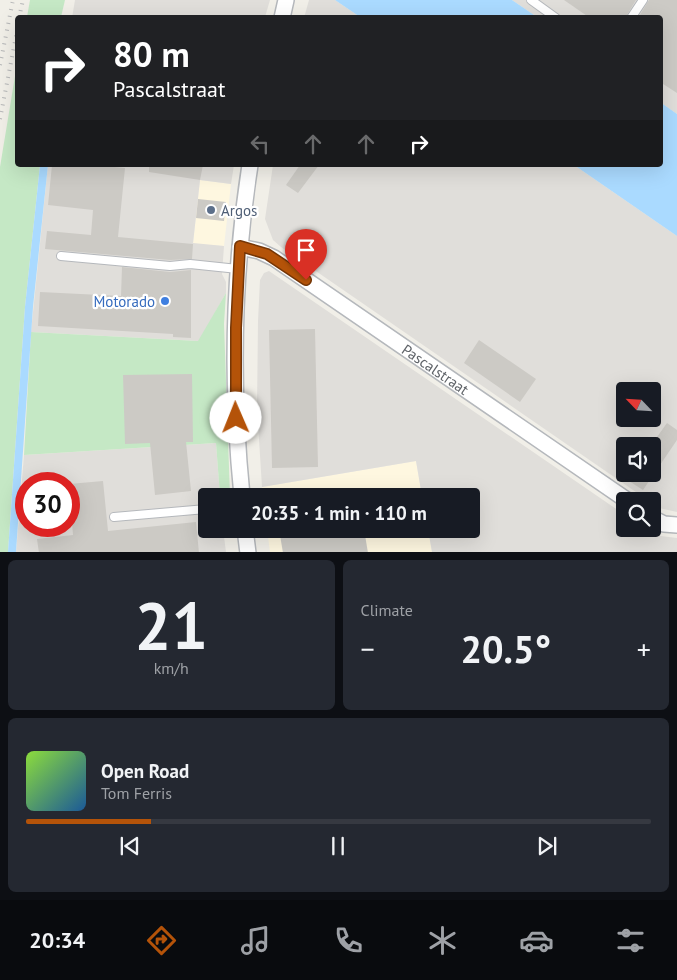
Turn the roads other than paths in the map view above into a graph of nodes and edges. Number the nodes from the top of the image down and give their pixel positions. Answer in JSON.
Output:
{"nodes":[{"id":1,"x":286,"y":0,"type":"edge"},
{"id":2,"x":530,"y":0,"type":"edge"},
{"id":3,"x":643,"y":0,"type":"edge"},
{"id":4,"x":283,"y":15,"type":"edge"},
{"id":5,"x":552,"y":15,"type":"edge"},
{"id":6,"x":633,"y":15,"type":"edge"},
{"id":7,"x":250,"y":167,"type":"edge"},
{"id":8,"x":240,"y":246,"type":"junction"},
{"id":9,"x":61,"y":256,"type":"dead end"},
{"id":10,"x":238,"y":269,"type":"junction"},
{"id":11,"x":242,"y":488,"type":"edge"},
{"id":12,"x":616,"y":493,"type":"edge"},
{"id":13,"x":198,"y":510,"type":"edge"},
{"id":14,"x":114,"y":517,"type":"dead end"},
{"id":15,"x":661,"y":522,"type":"edge"},
{"id":16,"x":677,"y":524,"type":"edge"},
{"id":17,"x":246,"y":538,"type":"edge"},
{"id":18,"x":248,"y":552,"type":"edge"}],
"edges":[{"from":1,"to":4,"type":"street"},
{"from":2,"to":5,"type":"lane"},
{"from":3,"to":6,"type":"lane"},
{"from":7,"to":8,"type":"street"},
{"from":8,"to":10,"type":"street"},
{"from":8,"to":12,"type":"street","name":"Pascalstraat"},
{"from":9,"to":10,"type":"lane"},
{"from":10,"to":11,"type":"street"},
{"from":13,"to":14,"type":"lane"},
{"from":15,"to":16,"type":"street"},
{"from":17,"to":18,"type":"street"}]}
